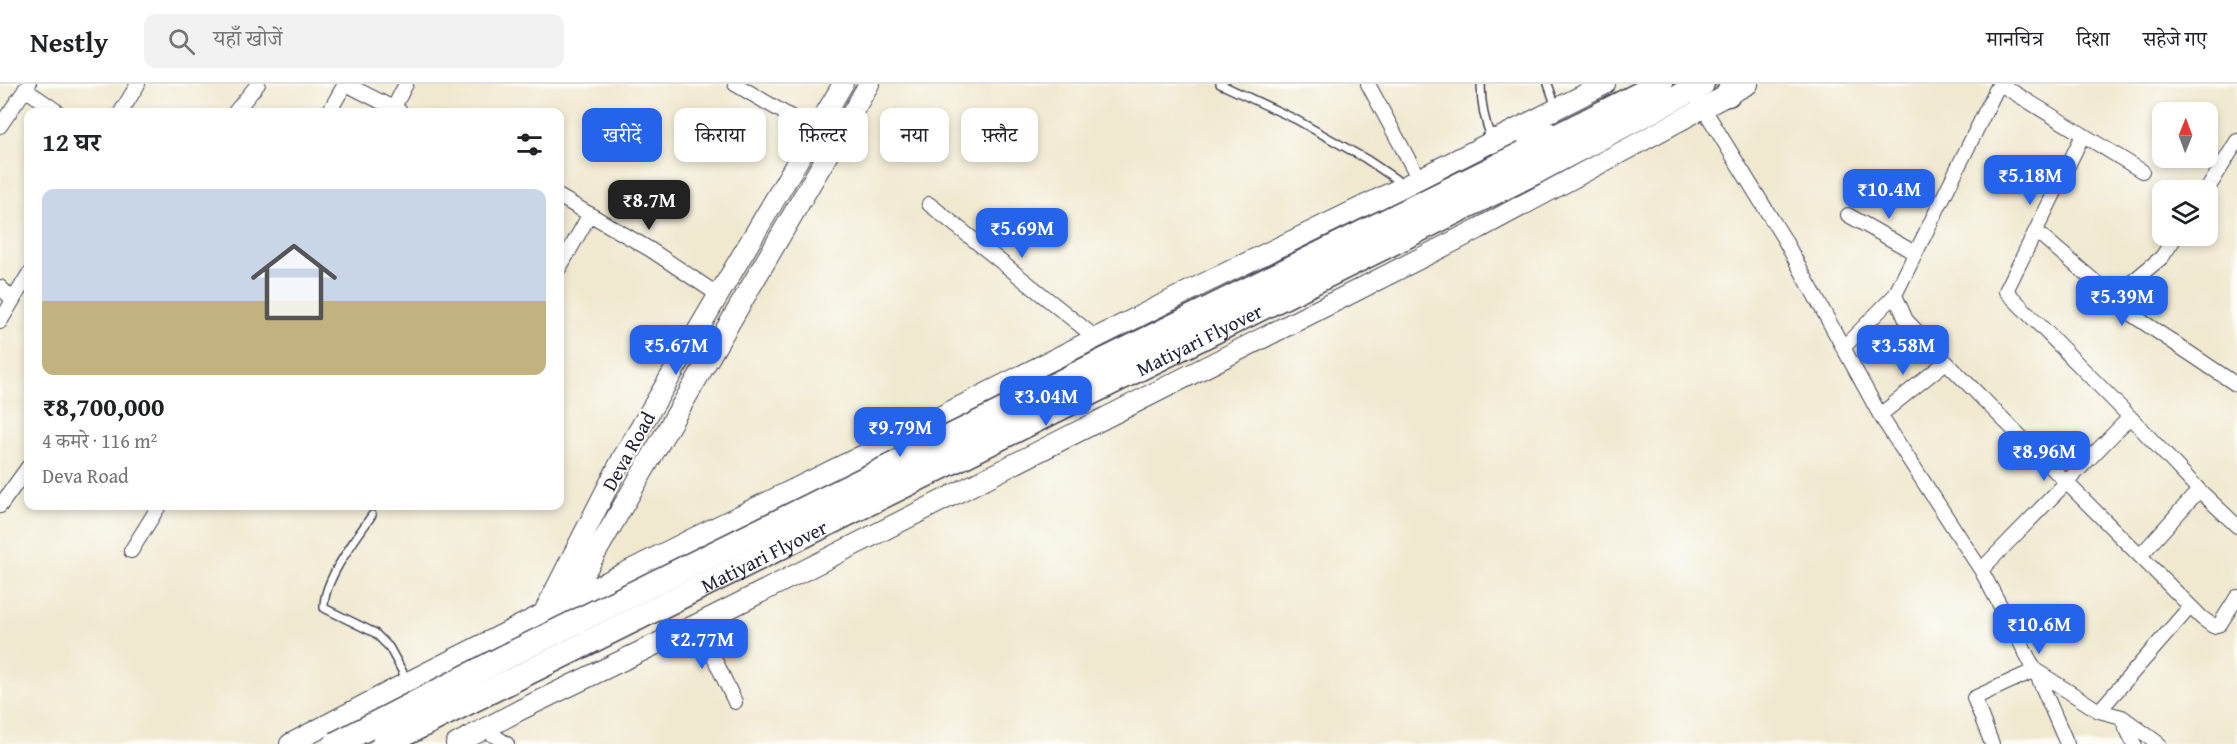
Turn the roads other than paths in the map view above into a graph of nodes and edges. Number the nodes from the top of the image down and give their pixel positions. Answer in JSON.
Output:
{"nodes":[{"id":1,"x":138,"y":84,"type":"edge"},
{"id":2,"x":258,"y":84,"type":"edge"},
{"id":3,"x":345,"y":84,"type":"edge"},
{"id":4,"x":406,"y":84,"type":"edge"},
{"id":5,"x":735,"y":84,"type":"edge"},
{"id":6,"x":843,"y":84,"type":"edge"},
{"id":7,"x":869,"y":84,"type":"edge"},
{"id":8,"x":1220,"y":84,"type":"edge"},
{"id":9,"x":1368,"y":84,"type":"edge"},
{"id":10,"x":1481,"y":84,"type":"edge"},
{"id":11,"x":1548,"y":84,"type":"edge"},
{"id":12,"x":1605,"y":84,"type":"edge"},
{"id":13,"x":1659,"y":84,"type":"edge"},
{"id":14,"x":2000,"y":84,"type":"edge"},
{"id":15,"x":27,"y":86,"type":"edge"},
{"id":16,"x":1736,"y":87,"type":"edge"},
{"id":17,"x":1699,"y":94,"type":"edge"},
{"id":18,"x":53,"y":108,"type":"edge"},
{"id":19,"x":123,"y":108,"type":"edge"},
{"id":20,"x":238,"y":108,"type":"edge"},
{"id":21,"x":331,"y":108,"type":"edge"},
{"id":22,"x":391,"y":108,"type":"edge"},
{"id":23,"x":398,"y":108,"type":"edge"},
{"id":24,"x":829,"y":108,"type":"edge"},
{"id":25,"x":778,"y":109,"type":"edge"},
{"id":26,"x":1557,"y":109,"type":"junction"},
{"id":27,"x":0,"y":126,"type":"edge"},
{"id":28,"x":1566,"y":131,"type":"junction"},
{"id":29,"x":2084,"y":135,"type":"junction"},
{"id":30,"x":1493,"y":141,"type":"junction"},
{"id":31,"x":2237,"y":141,"type":"edge"},
{"id":32,"x":797,"y":162,"type":"edge"},
{"id":33,"x":1530,"y":162,"type":"junction"},
{"id":34,"x":2142,"y":171,"type":"dead end"},
{"id":35,"x":2213,"y":180,"type":"edge"},
{"id":36,"x":1412,"y":182,"type":"junction"},
{"id":37,"x":564,"y":199,"type":"edge"},
{"id":38,"x":929,"y":204,"type":"dead end"},
{"id":39,"x":590,"y":214,"type":"junction"},
{"id":40,"x":1848,"y":215,"type":"dead end"},
{"id":41,"x":2036,"y":231,"type":"junction"},
{"id":42,"x":2169,"y":246,"type":"edge"},
{"id":43,"x":1915,"y":253,"type":"junction"},
{"id":44,"x":564,"y":260,"type":"edge"},
{"id":45,"x":24,"y":282,"type":"edge"},
{"id":46,"x":0,"y":287,"type":"edge"},
{"id":47,"x":1894,"y":295,"type":"junction"},
{"id":48,"x":720,"y":296,"type":"junction"},
{"id":49,"x":2113,"y":298,"type":"junction"},
{"id":50,"x":13,"y":300,"type":"junction"},
{"id":51,"x":0,"y":322,"type":"edge"},
{"id":52,"x":1096,"y":338,"type":"junction"},
{"id":53,"x":1843,"y":348,"type":"junction"},
{"id":54,"x":1946,"y":363,"type":"junction"},
{"id":55,"x":2237,"y":385,"type":"edge"},
{"id":56,"x":1880,"y":415,"type":"junction"},
{"id":57,"x":2130,"y":417,"type":"junction"},
{"id":58,"x":24,"y":473,"type":"edge"},
{"id":59,"x":2066,"y":483,"type":"junction"},
{"id":60,"x":2199,"y":490,"type":"junction"},
{"id":61,"x":0,"y":506,"type":"edge"},
{"id":62,"x":157,"y":510,"type":"edge"},
{"id":63,"x":372,"y":515,"type":"dead end"},
{"id":64,"x":2237,"y":526,"type":"edge"},
{"id":65,"x":131,"y":551,"type":"dead end"},
{"id":66,"x":2140,"y":556,"type":"junction"},
{"id":67,"x":1981,"y":570,"type":"junction"},
{"id":68,"x":2237,"y":597,"type":"edge"},
{"id":69,"x":571,"y":601,"type":"junction"},
{"id":70,"x":2190,"y":607,"type":"junction"},
{"id":71,"x":541,"y":615,"type":"junction"},
{"id":72,"x":698,"y":624,"type":"junction"},
{"id":73,"x":2035,"y":670,"type":"junction"},
{"id":74,"x":408,"y":682,"type":"junction"},
{"id":75,"x":548,"y":696,"type":"junction"},
{"id":76,"x":735,"y":702,"type":"dead end"},
{"id":77,"x":522,"y":709,"type":"junction"},
{"id":78,"x":2099,"y":711,"type":"junction"},
{"id":79,"x":2122,"y":717,"type":"junction"},
{"id":80,"x":484,"y":729,"type":"junction"},
{"id":81,"x":460,"y":743,"type":"edge"},
{"id":82,"x":290,"y":744,"type":"edge"},
{"id":83,"x":336,"y":744,"type":"edge"},
{"id":84,"x":384,"y":744,"type":"edge"},
{"id":85,"x":507,"y":744,"type":"edge"},
{"id":86,"x":1992,"y":744,"type":"edge"},
{"id":87,"x":2067,"y":744,"type":"edge"},
{"id":88,"x":2134,"y":744,"type":"edge"},
{"id":89,"x":2159,"y":744,"type":"edge"}],
"edges":[{"from":1,"to":19,"type":"street"},
{"from":2,"to":20,"type":"street"},
{"from":3,"to":21,"type":"street"},
{"from":3,"to":22,"type":"street"},
{"from":4,"to":23,"type":"street"},
{"from":5,"to":25,"type":"street"},
{"from":6,"to":24,"type":"street","name":"Deva Road"},
{"from":7,"to":69,"type":"street","name":"Deva Road"},
{"from":8,"to":36,"type":"lane"},
{"from":9,"to":36,"type":"street"},
{"from":10,"to":30,"type":"lane"},
{"from":11,"to":26,"type":"lane"},
{"from":12,"to":26,"type":"street"},
{"from":13,"to":28,"type":"highway","name":"Matiyari Flyover"},
{"from":14,"to":29,"type":"street"},
{"from":14,"to":43,"type":"street"},
{"from":15,"to":18,"type":"street"},
{"from":15,"to":27,"type":"street"},
{"from":16,"to":17,"type":"street"},
{"from":17,"to":33,"type":"highway","name":"Matiyari Flyover"},
{"from":17,"to":53,"type":"street"},
{"from":17,"to":72,"type":"street"},
{"from":26,"to":30,"type":"street"},
{"from":28,"to":30,"type":"highway"},
{"from":28,"to":33,"type":"highway","name":"Matiyari Flyover"},
{"from":29,"to":34,"type":"street"},
{"from":29,"to":41,"type":"street"},
{"from":30,"to":36,"type":"street"},
{"from":31,"to":35,"type":"street"},
{"from":32,"to":48,"type":"street","name":"Deva Road"},
{"from":33,"to":83,"type":"highway","name":"Matiyari Flyover","bridge":true},
{"from":33,"to":84,"type":"highway","name":"Matiyari Flyover","bridge":true},
{"from":36,"to":52,"type":"street"},
{"from":37,"to":39,"type":"street"},
{"from":38,"to":52,"type":"street"},
{"from":39,"to":44,"type":"street"},
{"from":39,"to":48,"type":"street"},
{"from":40,"to":43,"type":"street"},
{"from":41,"to":49,"type":"street"},
{"from":41,"to":57,"type":"street"},
{"from":42,"to":49,"type":"street"},
{"from":43,"to":47,"type":"street"},
{"from":45,"to":50,"type":"street"},
{"from":46,"to":50,"type":"street"},
{"from":47,"to":53,"type":"street"},
{"from":47,"to":54,"type":"street"},
{"from":48,"to":71,"type":"street","name":"Deva Road"},
{"from":49,"to":55,"type":"street"},
{"from":50,"to":51,"type":"street"},
{"from":52,"to":69,"type":"street"},
{"from":53,"to":56,"type":"street"},
{"from":54,"to":56,"type":"street"},
{"from":54,"to":59,"type":"street"},
{"from":56,"to":67,"type":"street"},
{"from":57,"to":59,"type":"street"},
{"from":57,"to":60,"type":"street"},
{"from":58,"to":61,"type":"street"},
{"from":59,"to":66,"type":"street"},
{"from":59,"to":67,"type":"street"},
{"from":60,"to":64,"type":"street"},
{"from":60,"to":66,"type":"street"},
{"from":62,"to":65,"type":"street"},
{"from":63,"to":74,"type":"lane"},
{"from":66,"to":70,"type":"street"},
{"from":67,"to":73,"type":"street"},
{"from":68,"to":70,"type":"street"},
{"from":69,"to":71,"type":"street"},
{"from":69,"to":75,"type":"street","name":"Deva Road"},
{"from":70,"to":78,"type":"street"},
{"from":71,"to":74,"type":"street"},
{"from":71,"to":77,"type":"street","name":"Deva Road"},
{"from":72,"to":75,"type":"street"},
{"from":72,"to":76,"type":"street"},
{"from":73,"to":78,"type":"street"},
{"from":73,"to":86,"type":"street"},
{"from":73,"to":87,"type":"street"},
{"from":74,"to":82,"type":"street"},
{"from":75,"to":77,"type":"street"},
{"from":77,"to":80,"type":"street"},
{"from":78,"to":79,"type":"street"},
{"from":79,"to":88,"type":"street"},
{"from":79,"to":89,"type":"street"},
{"from":80,"to":81,"type":"street"},
{"from":80,"to":85,"type":"street"}]}
